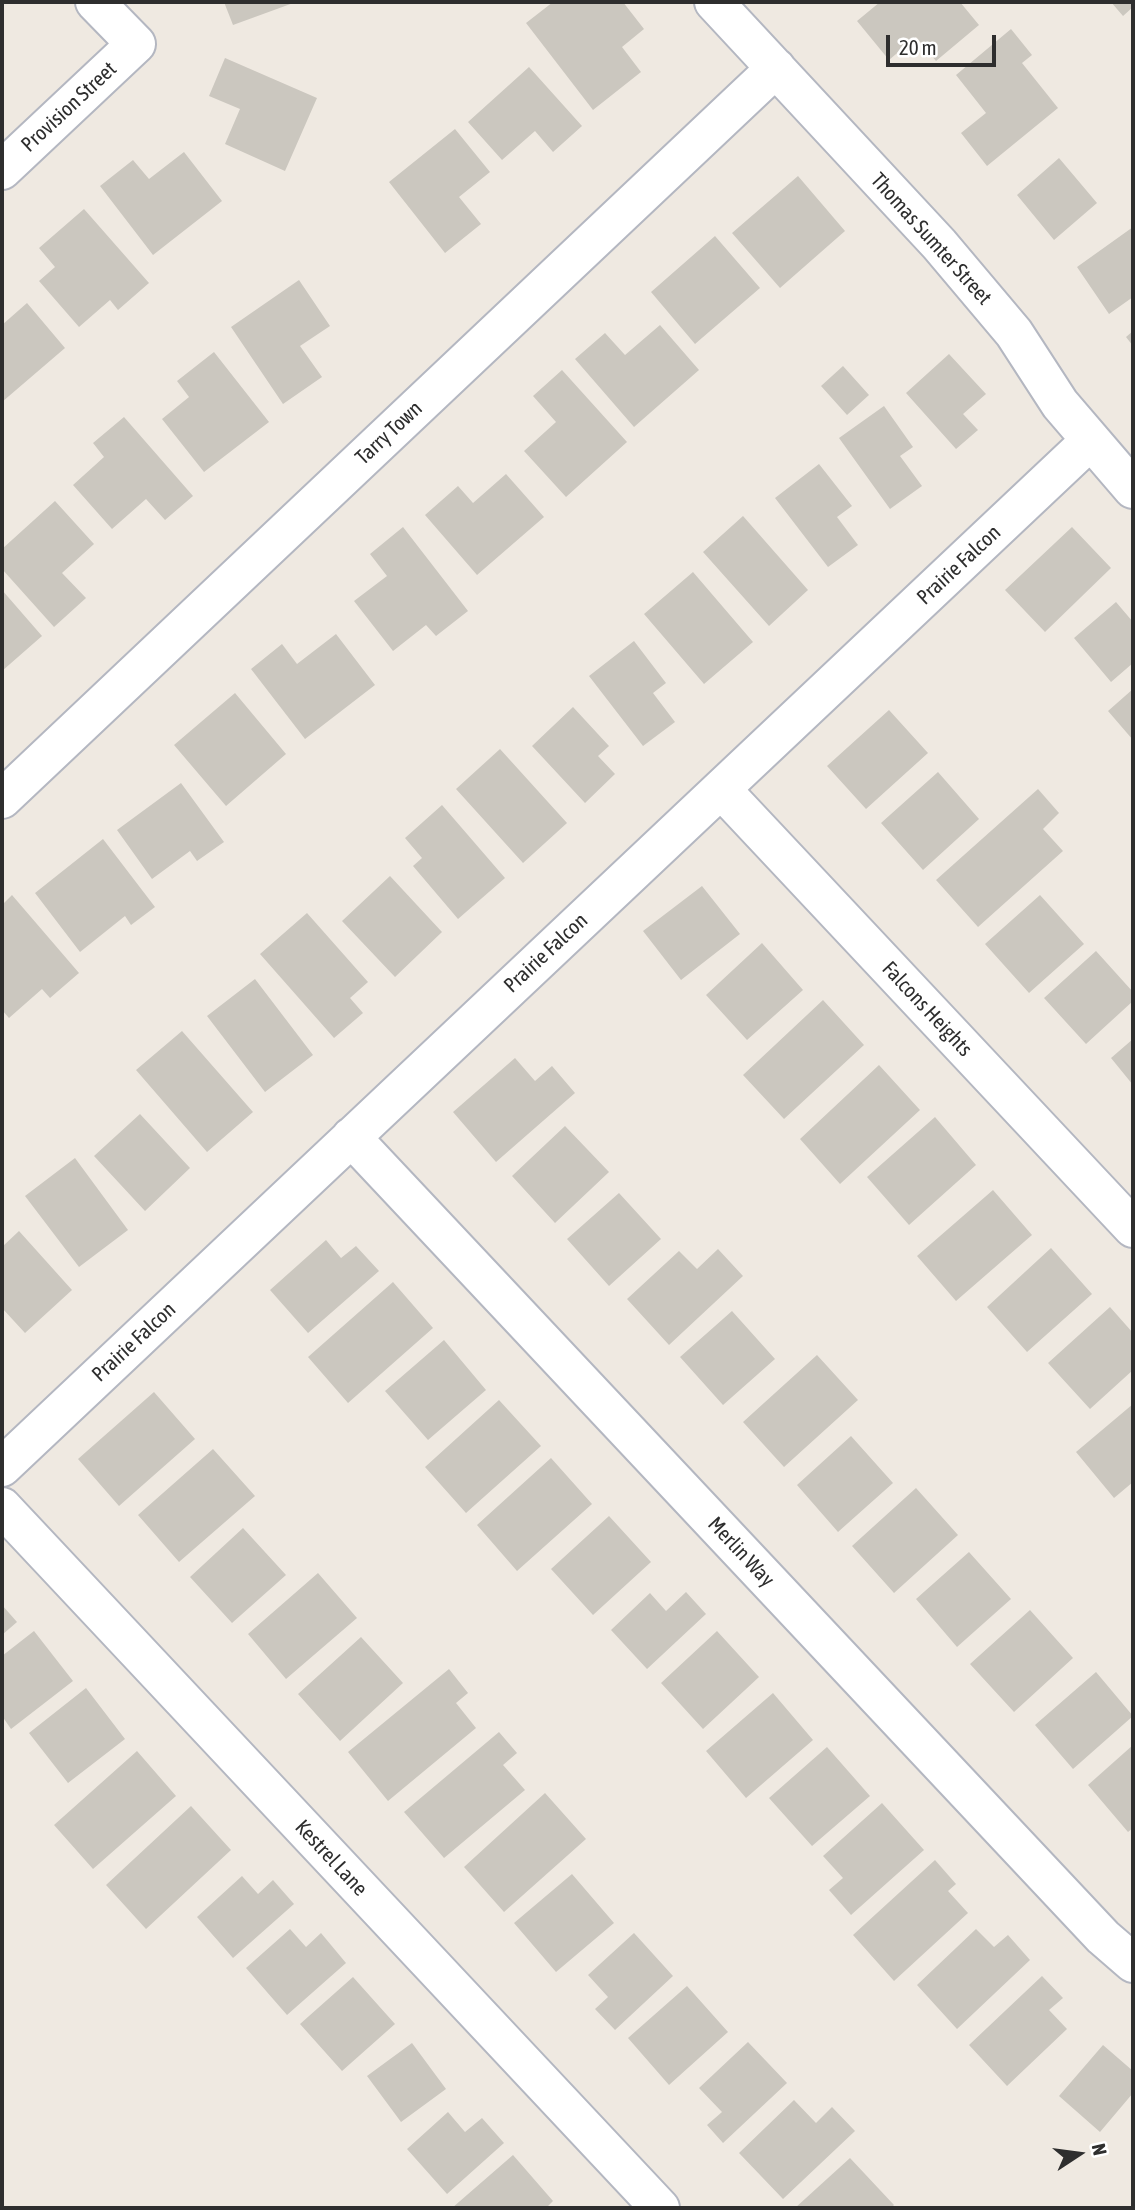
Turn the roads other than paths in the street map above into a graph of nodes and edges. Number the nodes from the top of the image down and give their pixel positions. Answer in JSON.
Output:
{"nodes":[{"id":1,"x":95,"y":2,"type":"edge"},
{"id":2,"x":714,"y":2,"type":"edge"},
{"id":3,"x":776,"y":68,"type":"junction"},
{"id":4,"x":2,"y":170,"type":"edge"},
{"id":5,"x":1091,"y":440,"type":"junction"},
{"id":6,"x":1133,"y":489,"type":"edge"},
{"id":7,"x":721,"y":789,"type":"junction"},
{"id":8,"x":2,"y":799,"type":"edge"},
{"id":9,"x":351,"y":1137,"type":"junction"},
{"id":10,"x":1133,"y":1228,"type":"edge"},
{"id":11,"x":2,"y":1467,"type":"edge"},
{"id":12,"x":2,"y":1507,"type":"edge"},
{"id":13,"x":1133,"y":1963,"type":"edge"},
{"id":14,"x":660,"y":2208,"type":"edge"}],
"edges":[{"from":1,"to":4,"type":"street","name":"Provision Street"},
{"from":2,"to":3,"type":"street","name":"Thomas Sumter Street"},
{"from":3,"to":5,"type":"street","name":"Thomas Sumter Street"},
{"from":3,"to":8,"type":"street","name":"Tarry Town"},
{"from":5,"to":6,"type":"street","name":"Thomas Sumter Street"},
{"from":5,"to":7,"type":"street","name":"Prairie Falcon"},
{"from":7,"to":9,"type":"street","name":"Prairie Falcon"},
{"from":7,"to":10,"type":"street","name":"Falcons Heights"},
{"from":9,"to":11,"type":"street","name":"Prairie Falcon"},
{"from":9,"to":13,"type":"street","name":"Merlin Way"},
{"from":12,"to":14,"type":"street","name":"Kestrel Lane"}]}
